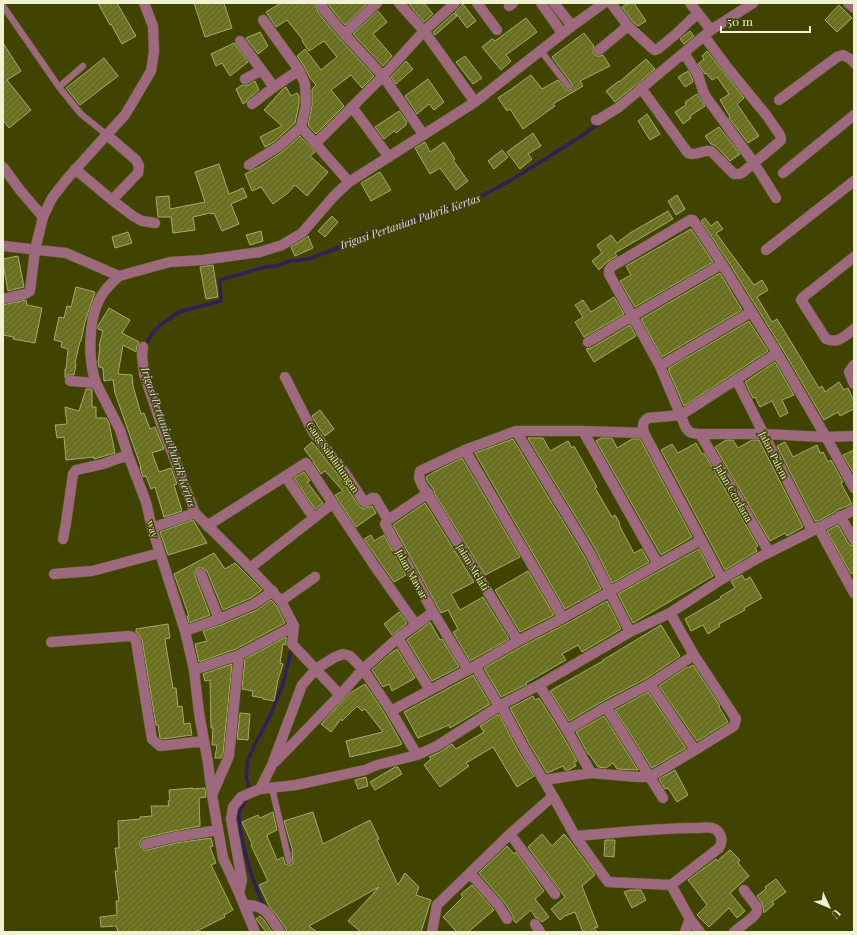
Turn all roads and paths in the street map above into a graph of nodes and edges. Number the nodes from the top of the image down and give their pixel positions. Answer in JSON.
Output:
{"nodes":[{"id":1,"x":144,"y":3,"type":"edge"},
{"id":2,"x":321,"y":3,"type":"edge"},
{"id":3,"x":378,"y":3,"type":"edge"},
{"id":4,"x":399,"y":3,"type":"edge"},
{"id":5,"x":455,"y":3,"type":"edge"},
{"id":6,"x":541,"y":3,"type":"edge"},
{"id":7,"x":554,"y":3,"type":"edge"},
{"id":8,"x":612,"y":3,"type":"edge"},
{"id":9,"x":690,"y":3,"type":"edge"},
{"id":10,"x":753,"y":3,"type":"edge"},
{"id":11,"x":848,"y":3,"type":"edge"},
{"id":12,"x":480,"y":4,"type":"edge"},
{"id":13,"x":599,"y":5,"type":"edge"},
{"id":14,"x":3,"y":6,"type":"edge"},
{"id":15,"x":854,"y":8,"type":"edge"},
{"id":16,"x":698,"y":13,"type":"junction"},
{"id":17,"x":263,"y":20,"type":"dead end"},
{"id":18,"x":572,"y":26,"type":"junction"},
{"id":19,"x":628,"y":26,"type":"junction"},
{"id":20,"x":497,"y":30,"type":"dead end"},
{"id":21,"x":424,"y":31,"type":"junction"},
{"id":22,"x":562,"y":33,"type":"junction"},
{"id":23,"x":708,"y":33,"type":"junction"},
{"id":24,"x":344,"y":34,"type":"junction"},
{"id":25,"x":240,"y":41,"type":"dead end"},
{"id":26,"x":599,"y":50,"type":"dead end"},
{"id":27,"x":541,"y":51,"type":"junction"},
{"id":28,"x":684,"y":53,"type":"junction"},
{"id":29,"x":854,"y":63,"type":"edge"},
{"id":30,"x":83,"y":66,"type":"dead end"},
{"id":31,"x":262,"y":70,"type":"junction"},
{"id":32,"x":299,"y":70,"type":"junction"},
{"id":33,"x":383,"y":76,"type":"junction"},
{"id":34,"x":245,"y":79,"type":"dead end"},
{"id":35,"x":274,"y":86,"type":"junction"},
{"id":36,"x":568,"y":86,"type":"dead end"},
{"id":37,"x":59,"y":87,"type":"junction"},
{"id":38,"x":641,"y":88,"type":"junction"},
{"id":39,"x":779,"y":100,"type":"dead end"},
{"id":40,"x":475,"y":102,"type":"junction"},
{"id":41,"x":252,"y":104,"type":"dead end"},
{"id":42,"x":352,"y":106,"type":"junction"},
{"id":43,"x":854,"y":116,"type":"edge"},
{"id":44,"x":596,"y":120,"type":"dead end"},
{"id":45,"x":301,"y":127,"type":"junction"},
{"id":46,"x":423,"y":134,"type":"junction"},
{"id":47,"x":107,"y":135,"type":"junction"},
{"id":48,"x":315,"y":144,"type":"junction"},
{"id":49,"x":389,"y":157,"type":"junction"},
{"id":50,"x":754,"y":163,"type":"junction"},
{"id":51,"x":249,"y":165,"type":"dead end"},
{"id":52,"x":3,"y":167,"type":"edge"},
{"id":53,"x":75,"y":169,"type":"junction"},
{"id":54,"x":783,"y":173,"type":"dead end"},
{"id":55,"x":854,"y":181,"type":"edge"},
{"id":56,"x":349,"y":182,"type":"junction"},
{"id":57,"x":776,"y":198,"type":"dead end"},
{"id":58,"x":112,"y":200,"type":"junction"},
{"id":59,"x":43,"y":216,"type":"junction"},
{"id":60,"x":155,"y":223,"type":"dead end"},
{"id":61,"x":3,"y":246,"type":"edge"},
{"id":62,"x":35,"y":250,"type":"junction"},
{"id":63,"x":766,"y":250,"type":"dead end"},
{"id":64,"x":854,"y":257,"type":"edge"},
{"id":65,"x":722,"y":264,"type":"junction"},
{"id":66,"x":119,"y":276,"type":"junction"},
{"id":67,"x":3,"y":299,"type":"edge"},
{"id":68,"x":751,"y":312,"type":"junction"},
{"id":69,"x":632,"y":316,"type":"junction"},
{"id":70,"x":854,"y":329,"type":"edge"},
{"id":71,"x":588,"y":342,"type":"dead end"},
{"id":72,"x":144,"y":347,"type":"dead end"},
{"id":73,"x":777,"y":353,"type":"junction"},
{"id":74,"x":854,"y":365,"type":"edge"},
{"id":75,"x":660,"y":366,"type":"junction"},
{"id":76,"x":285,"y":377,"type":"dead end"},
{"id":77,"x":736,"y":379,"type":"junction"},
{"id":78,"x":70,"y":381,"type":"dead end"},
{"id":79,"x":96,"y":382,"type":"junction"},
{"id":80,"x":854,"y":384,"type":"edge"},
{"id":81,"x":681,"y":415,"type":"junction"},
{"id":82,"x":516,"y":431,"type":"junction"},
{"id":83,"x":583,"y":431,"type":"junction"},
{"id":84,"x":644,"y":433,"type":"junction"},
{"id":85,"x":700,"y":434,"type":"junction"},
{"id":86,"x":764,"y":434,"type":"junction"},
{"id":87,"x":854,"y":436,"type":"edge"},
{"id":88,"x":826,"y":437,"type":"junction"},
{"id":89,"x":465,"y":450,"type":"junction"},
{"id":90,"x":128,"y":455,"type":"junction"},
{"id":91,"x":285,"y":476,"type":"junction"},
{"id":92,"x":854,"y":488,"type":"edge"},
{"id":93,"x":428,"y":493,"type":"junction"},
{"id":94,"x":333,"y":503,"type":"junction"},
{"id":95,"x":854,"y":510,"type":"edge"},
{"id":96,"x":195,"y":513,"type":"junction"},
{"id":97,"x":840,"y":516,"type":"junction"},
{"id":98,"x":314,"y":518,"type":"junction"},
{"id":99,"x":388,"y":520,"type":"junction"},
{"id":100,"x":207,"y":526,"type":"junction"},
{"id":101,"x":152,"y":528,"type":"junction"},
{"id":102,"x":815,"y":529,"type":"junction"},
{"id":103,"x":63,"y":539,"type":"dead end"},
{"id":104,"x":701,"y":540,"type":"junction"},
{"id":105,"x":854,"y":540,"type":"edge"},
{"id":106,"x":769,"y":552,"type":"junction"},
{"id":107,"x":160,"y":553,"type":"junction"},
{"id":108,"x":658,"y":564,"type":"junction"},
{"id":109,"x":250,"y":568,"type":"junction"},
{"id":110,"x":54,"y":574,"type":"dead end"},
{"id":111,"x":201,"y":574,"type":"dead end"},
{"id":112,"x":315,"y":577,"type":"dead end"},
{"id":113,"x":722,"y":579,"type":"junction"},
{"id":114,"x":273,"y":592,"type":"junction"},
{"id":115,"x":610,"y":592,"type":"junction"},
{"id":116,"x":854,"y":593,"type":"edge"},
{"id":117,"x":281,"y":601,"type":"junction"},
{"id":118,"x":433,"y":612,"type":"junction"},
{"id":119,"x":670,"y":613,"type":"junction"},
{"id":120,"x":563,"y":618,"type":"junction"},
{"id":121,"x":219,"y":619,"type":"junction"},
{"id":122,"x":416,"y":625,"type":"junction"},
{"id":123,"x":294,"y":626,"type":"junction"},
{"id":124,"x":185,"y":631,"type":"junction"},
{"id":125,"x":630,"y":632,"type":"junction"},
{"id":126,"x":398,"y":638,"type":"junction"},
{"id":127,"x":518,"y":641,"type":"junction"},
{"id":128,"x":51,"y":642,"type":"dead end"},
{"id":129,"x":240,"y":655,"type":"junction"},
{"id":130,"x":694,"y":655,"type":"junction"},
{"id":131,"x":471,"y":668,"type":"junction"},
{"id":132,"x":316,"y":669,"type":"junction"},
{"id":133,"x":363,"y":669,"type":"junction"},
{"id":134,"x":194,"y":670,"type":"junction"},
{"id":135,"x":650,"y":684,"type":"junction"},
{"id":136,"x":539,"y":685,"type":"junction"},
{"id":137,"x":430,"y":690,"type":"junction"},
{"id":138,"x":340,"y":695,"type":"junction"},
{"id":139,"x":500,"y":706,"type":"junction"},
{"id":140,"x":606,"y":707,"type":"junction"},
{"id":141,"x":391,"y":711,"type":"junction"},
{"id":142,"x":567,"y":730,"type":"junction"},
{"id":143,"x":204,"y":741,"type":"junction"},
{"id":144,"x":695,"y":750,"type":"junction"},
{"id":145,"x":417,"y":755,"type":"junction"},
{"id":146,"x":272,"y":765,"type":"junction"},
{"id":147,"x":591,"y":773,"type":"junction"},
{"id":148,"x":650,"y":777,"type":"junction"},
{"id":149,"x":544,"y":780,"type":"junction"},
{"id":150,"x":272,"y":788,"type":"junction"},
{"id":151,"x":260,"y":789,"type":"junction"},
{"id":152,"x":212,"y":795,"type":"junction"},
{"id":153,"x":554,"y":796,"type":"junction"},
{"id":154,"x":663,"y":798,"type":"dead end"},
{"id":155,"x":218,"y":830,"type":"junction"},
{"id":156,"x":510,"y":834,"type":"junction"},
{"id":157,"x":575,"y":836,"type":"junction"},
{"id":158,"x":146,"y":844,"type":"dead end"},
{"id":159,"x":289,"y":861,"type":"dead end"},
{"id":160,"x":470,"y":873,"type":"junction"},
{"id":161,"x":671,"y":885,"type":"junction"},
{"id":162,"x":744,"y":890,"type":"dead end"},
{"id":163,"x":239,"y":893,"type":"junction"},
{"id":164,"x":555,"y":894,"type":"dead end"},
{"id":165,"x":244,"y":905,"type":"junction"},
{"id":166,"x":507,"y":919,"type":"dead end"},
{"id":167,"x":690,"y":919,"type":"junction"},
{"id":168,"x":255,"y":932,"type":"edge"},
{"id":169,"x":280,"y":932,"type":"edge"},
{"id":170,"x":432,"y":932,"type":"edge"},
{"id":171,"x":685,"y":932,"type":"edge"},
{"id":172,"x":700,"y":932,"type":"edge"},
{"id":173,"x":734,"y":932,"type":"edge"}],
"edges":[{"from":1,"to":47,"type":"street"},
{"from":2,"to":24,"type":"street"},
{"from":3,"to":24,"type":"street"},
{"from":4,"to":21,"type":"street"},
{"from":5,"to":21,"type":"street"},
{"from":6,"to":22,"type":"street"},
{"from":7,"to":18,"type":"street"},
{"from":8,"to":19,"type":"street"},
{"from":9,"to":16,"type":"street"},
{"from":10,"to":23,"type":"street"},
{"from":11,"to":15,"type":"street"},
{"from":12,"to":20,"type":"street"},
{"from":13,"to":18,"type":"street"},
{"from":14,"to":37,"type":"lane"},
{"from":16,"to":19,"type":"street"},
{"from":16,"to":23,"type":"street"},
{"from":17,"to":32,"type":"street"},
{"from":18,"to":22,"type":"street"},
{"from":19,"to":26,"type":"street"},
{"from":21,"to":33,"type":"street"},
{"from":21,"to":40,"type":"street"},
{"from":22,"to":27,"type":"street"},
{"from":23,"to":28,"type":"street"},
{"from":23,"to":50,"type":"street"},
{"from":24,"to":33,"type":"street"},
{"from":25,"to":31,"type":"street"},
{"from":27,"to":36,"type":"lane"},
{"from":27,"to":40,"type":"street"},
{"from":28,"to":38,"type":"street"},
{"from":28,"to":50,"type":"street"},
{"from":29,"to":39,"type":"street"},
{"from":30,"to":37,"type":"lane"},
{"from":31,"to":34,"type":"street"},
{"from":31,"to":35,"type":"street"},
{"from":32,"to":35,"type":"street"},
{"from":32,"to":45,"type":"street"},
{"from":33,"to":42,"type":"street"},
{"from":33,"to":46,"type":"street"},
{"from":35,"to":41,"type":"street"},
{"from":37,"to":47,"type":"lane"},
{"from":38,"to":44,"type":"street"},
{"from":38,"to":50,"type":"street"},
{"from":40,"to":46,"type":"street"},
{"from":42,"to":48,"type":"street"},
{"from":42,"to":49,"type":"street"},
{"from":43,"to":54,"type":"street"},
{"from":45,"to":48,"type":"street"},
{"from":45,"to":51,"type":"street"},
{"from":46,"to":49,"type":"street"},
{"from":47,"to":53,"type":"street"},
{"from":47,"to":58,"type":"street"},
{"from":48,"to":56,"type":"street"},
{"from":49,"to":56,"type":"street"},
{"from":50,"to":57,"type":"street"},
{"from":52,"to":59,"type":"street"},
{"from":53,"to":58,"type":"street"},
{"from":53,"to":59,"type":"street"},
{"from":55,"to":63,"type":"street"},
{"from":56,"to":66,"type":"street"},
{"from":58,"to":60,"type":"street"},
{"from":59,"to":62,"type":"street"},
{"from":61,"to":62,"type":"street"},
{"from":62,"to":66,"type":"street"},
{"from":62,"to":67,"type":"street"},
{"from":64,"to":70,"type":"street"},
{"from":65,"to":68,"type":"street"},
{"from":65,"to":69,"type":"street"},
{"from":65,"to":69,"type":"street"},
{"from":66,"to":79,"type":"street","name":"way"},
{"from":68,"to":73,"type":"street"},
{"from":68,"to":75,"type":"street"},
{"from":69,"to":71,"type":"street"},
{"from":69,"to":75,"type":"street"},
{"from":72,"to":96,"type":"street"},
{"from":73,"to":77,"type":"street"},
{"from":73,"to":88,"type":"street"},
{"from":74,"to":80,"type":"street"},
{"from":75,"to":81,"type":"street"},
{"from":76,"to":99,"type":"street","name":"Gang Sabilulungan"},
{"from":77,"to":81,"type":"street"},
{"from":77,"to":86,"type":"street","name":"Jalan Palem"},
{"from":78,"to":79,"type":"street"},
{"from":79,"to":90,"type":"street","name":"way"},
{"from":81,"to":84,"type":"street"},
{"from":81,"to":85,"type":"street"},
{"from":82,"to":83,"type":"street"},
{"from":82,"to":89,"type":"street"},
{"from":82,"to":115,"type":"street"},
{"from":83,"to":84,"type":"street"},
{"from":83,"to":108,"type":"street"},
{"from":84,"to":104,"type":"street"},
{"from":85,"to":86,"type":"street"},
{"from":85,"to":106,"type":"street","name":"Jalan Cendana"},
{"from":86,"to":88,"type":"street"},
{"from":86,"to":102,"type":"street","name":"Jalan Palem"},
{"from":87,"to":88,"type":"street"},
{"from":88,"to":92,"type":"street"},
{"from":89,"to":93,"type":"street","name":"Jalan Melati"},
{"from":89,"to":120,"type":"street"},
{"from":90,"to":101,"type":"street","name":"way"},
{"from":90,"to":103,"type":"street"},
{"from":91,"to":94,"type":"street"},
{"from":91,"to":98,"type":"street"},
{"from":91,"to":100,"type":"street"},
{"from":93,"to":99,"type":"street"},
{"from":93,"to":127,"type":"street","name":"Jalan Melati"},
{"from":94,"to":98,"type":"street"},
{"from":94,"to":122,"type":"street"},
{"from":95,"to":97,"type":"street"},
{"from":96,"to":100,"type":"street"},
{"from":96,"to":101,"type":"street"},
{"from":97,"to":102,"type":"street"},
{"from":97,"to":105,"type":"street"},
{"from":98,"to":109,"type":"street"},
{"from":99,"to":118,"type":"street","name":"Jalan Mawar"},
{"from":100,"to":109,"type":"street"},
{"from":101,"to":107,"type":"street","name":"way"},
{"from":102,"to":106,"type":"street"},
{"from":102,"to":116,"type":"street","name":"Jalan Palem"},
{"from":104,"to":108,"type":"street"},
{"from":104,"to":113,"type":"street"},
{"from":106,"to":113,"type":"street"},
{"from":107,"to":110,"type":"street"},
{"from":107,"to":124,"type":"street","name":"way"},
{"from":108,"to":115,"type":"street"},
{"from":109,"to":114,"type":"street"},
{"from":111,"to":121,"type":"street"},
{"from":112,"to":117,"type":"street"},
{"from":113,"to":119,"type":"street"},
{"from":114,"to":117,"type":"street"},
{"from":114,"to":121,"type":"street"},
{"from":115,"to":120,"type":"street"},
{"from":115,"to":125,"type":"street"},
{"from":117,"to":123,"type":"street"},
{"from":118,"to":122,"type":"street"},
{"from":118,"to":131,"type":"street","name":"Jalan Mawar"},
{"from":119,"to":125,"type":"street"},
{"from":119,"to":130,"type":"street"},
{"from":120,"to":127,"type":"street"},
{"from":121,"to":124,"type":"street"},
{"from":122,"to":126,"type":"street"},
{"from":123,"to":129,"type":"street"},
{"from":123,"to":132,"type":"street"},
{"from":124,"to":134,"type":"street","name":"way"},
{"from":125,"to":136,"type":"street"},
{"from":126,"to":133,"type":"street"},
{"from":126,"to":137,"type":"street"},
{"from":127,"to":131,"type":"street"},
{"from":128,"to":143,"type":"street"},
{"from":129,"to":134,"type":"street"},
{"from":129,"to":152,"type":"street"},
{"from":130,"to":135,"type":"street"},
{"from":130,"to":144,"type":"street"},
{"from":131,"to":137,"type":"street"},
{"from":131,"to":139,"type":"street","name":"Jalan Mawar"},
{"from":132,"to":133,"type":"street"},
{"from":132,"to":138,"type":"street"},
{"from":132,"to":146,"type":"street"},
{"from":133,"to":138,"type":"street"},
{"from":133,"to":141,"type":"street"},
{"from":134,"to":143,"type":"street","name":"way"},
{"from":135,"to":140,"type":"street"},
{"from":135,"to":144,"type":"street"},
{"from":136,"to":139,"type":"street"},
{"from":136,"to":142,"type":"street"},
{"from":137,"to":141,"type":"street"},
{"from":138,"to":146,"type":"street"},
{"from":139,"to":145,"type":"street"},
{"from":139,"to":149,"type":"street","name":"Jalan Mawar"},
{"from":140,"to":142,"type":"street"},
{"from":140,"to":148,"type":"street"},
{"from":141,"to":145,"type":"street"},
{"from":142,"to":147,"type":"street"},
{"from":143,"to":152,"type":"street","name":"way"},
{"from":144,"to":148,"type":"street"},
{"from":145,"to":150,"type":"street"},
{"from":146,"to":151,"type":"street"},
{"from":147,"to":148,"type":"street"},
{"from":147,"to":149,"type":"street"},
{"from":148,"to":154,"type":"street"},
{"from":149,"to":153,"type":"street","name":"Jalan Mawar"},
{"from":150,"to":151,"type":"street"},
{"from":150,"to":159,"type":"lane"},
{"from":151,"to":163,"type":"street"},
{"from":152,"to":155,"type":"street","name":"way"},
{"from":153,"to":156,"type":"street"},
{"from":153,"to":157,"type":"street","name":"Jalan Mawar"},
{"from":155,"to":158,"type":"street"},
{"from":155,"to":163,"type":"street","name":"way"},
{"from":156,"to":160,"type":"street"},
{"from":156,"to":164,"type":"street"},
{"from":157,"to":161,"type":"street","name":"Jalan Mawar"},
{"from":157,"to":161,"type":"street"},
{"from":160,"to":166,"type":"street"},
{"from":160,"to":170,"type":"street"},
{"from":161,"to":167,"type":"street"},
{"from":162,"to":173,"type":"street"},
{"from":163,"to":165,"type":"street","name":"way"},
{"from":165,"to":168,"type":"street","name":"way"},
{"from":165,"to":169,"type":"street"},
{"from":167,"to":171,"type":"street"},
{"from":167,"to":172,"type":"street"}]}
